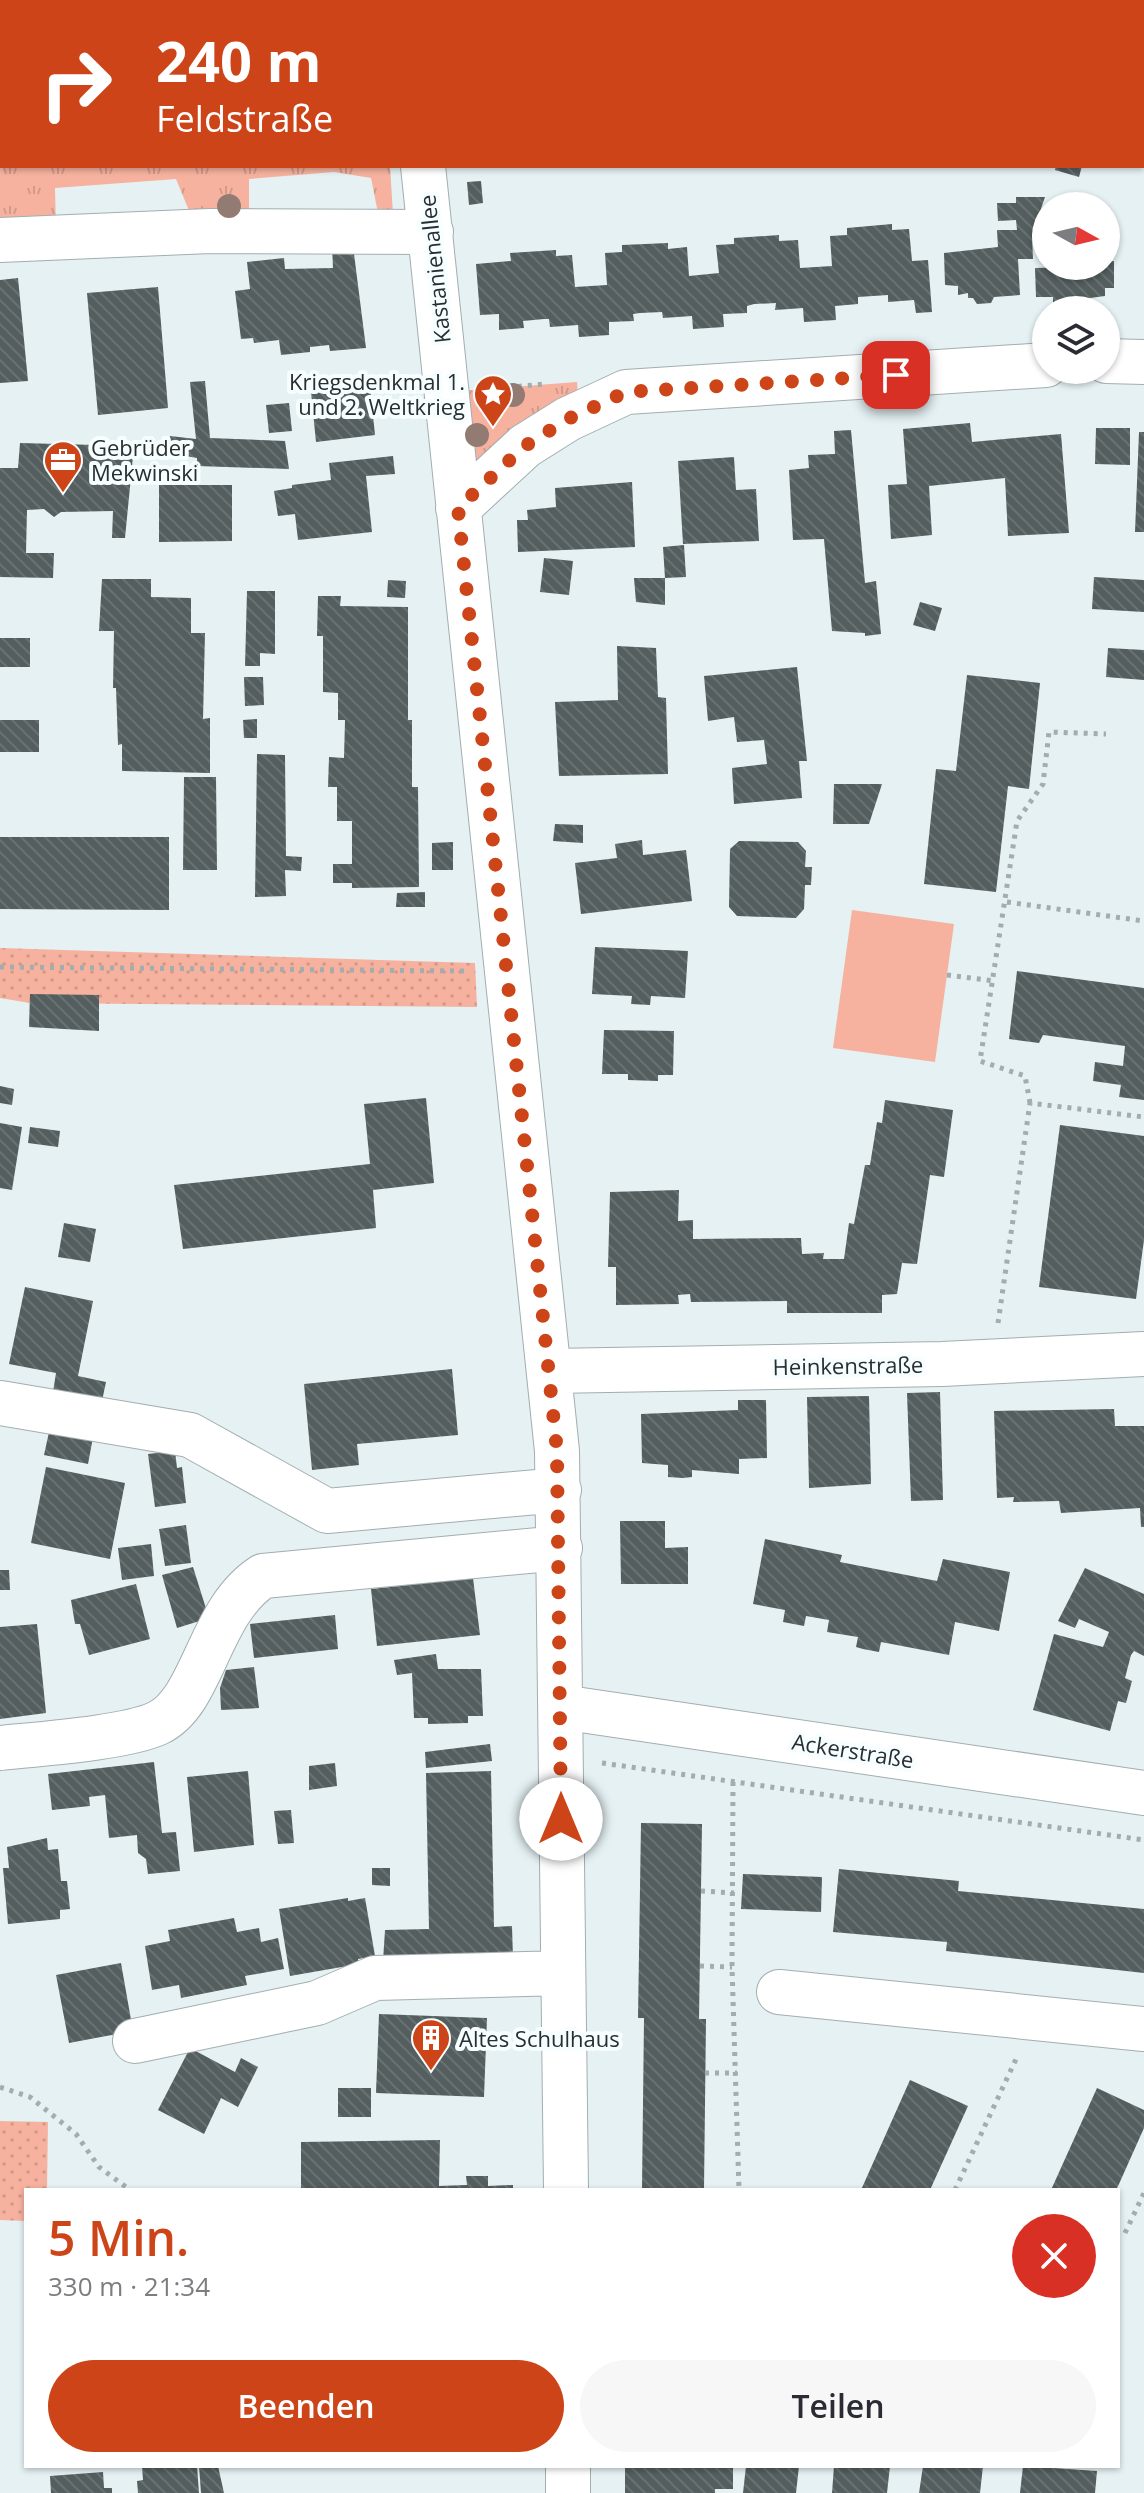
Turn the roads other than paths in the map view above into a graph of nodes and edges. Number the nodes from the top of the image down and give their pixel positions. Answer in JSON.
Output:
{"nodes":[{"id":1,"x":423,"y":168,"type":"edge"},
{"id":2,"x":431,"y":232,"type":"junction"},
{"id":3,"x":0,"y":240,"type":"edge"},
{"id":4,"x":1120,"y":361,"type":"edge"},
{"id":5,"x":1144,"y":362,"type":"edge"},
{"id":6,"x":1032,"y":366,"type":"edge"},
{"id":7,"x":458,"y":508,"type":"junction"},
{"id":8,"x":1144,"y":1354,"type":"edge"},
{"id":9,"x":551,"y":1371,"type":"junction"},
{"id":10,"x":0,"y":1403,"type":"edge"},
{"id":11,"x":559,"y":1490,"type":"junction"},
{"id":12,"x":560,"y":1548,"type":"junction"},
{"id":13,"x":561,"y":1707,"type":"junction"},
{"id":14,"x":3,"y":1756,"type":"edge"},
{"id":15,"x":1144,"y":1793,"type":"edge"},
{"id":16,"x":562,"y":1973,"type":"junction"},
{"id":17,"x":779,"y":1992,"type":"dead end"},
{"id":18,"x":1144,"y":2029,"type":"edge"},
{"id":19,"x":135,"y":2041,"type":"dead end"},
{"id":20,"x":566,"y":2188,"type":"edge"},
{"id":21,"x":568,"y":2468,"type":"edge"},
{"id":22,"x":568,"y":2493,"type":"edge"}],
"edges":[{"from":1,"to":2,"type":"main road","name":"Kastanienallee"},
{"from":2,"to":3,"type":"main road"},
{"from":2,"to":7,"type":"main road","name":"Kastanienallee"},
{"from":4,"to":5,"type":"main road"},
{"from":6,"to":7,"type":"main road"},
{"from":7,"to":9,"type":"main road","name":"Kastanienallee"},
{"from":8,"to":9,"type":"main road","name":"Heinkenstraße"},
{"from":9,"to":11,"type":"main road","name":"Kastanienallee"},
{"from":10,"to":11,"type":"main road"},
{"from":11,"to":12,"type":"main road","name":"Kastanienallee"},
{"from":12,"to":13,"type":"main road","name":"Kastanienallee"},
{"from":12,"to":14,"type":"main road"},
{"from":13,"to":15,"type":"main road","name":"Ackerstraße"},
{"from":13,"to":16,"type":"main road","name":"Kastanienallee"},
{"from":16,"to":19,"type":"main road"},
{"from":16,"to":20,"type":"main road","name":"Kastanienallee"},
{"from":17,"to":18,"type":"main road"},
{"from":21,"to":22,"type":"main road"}]}
